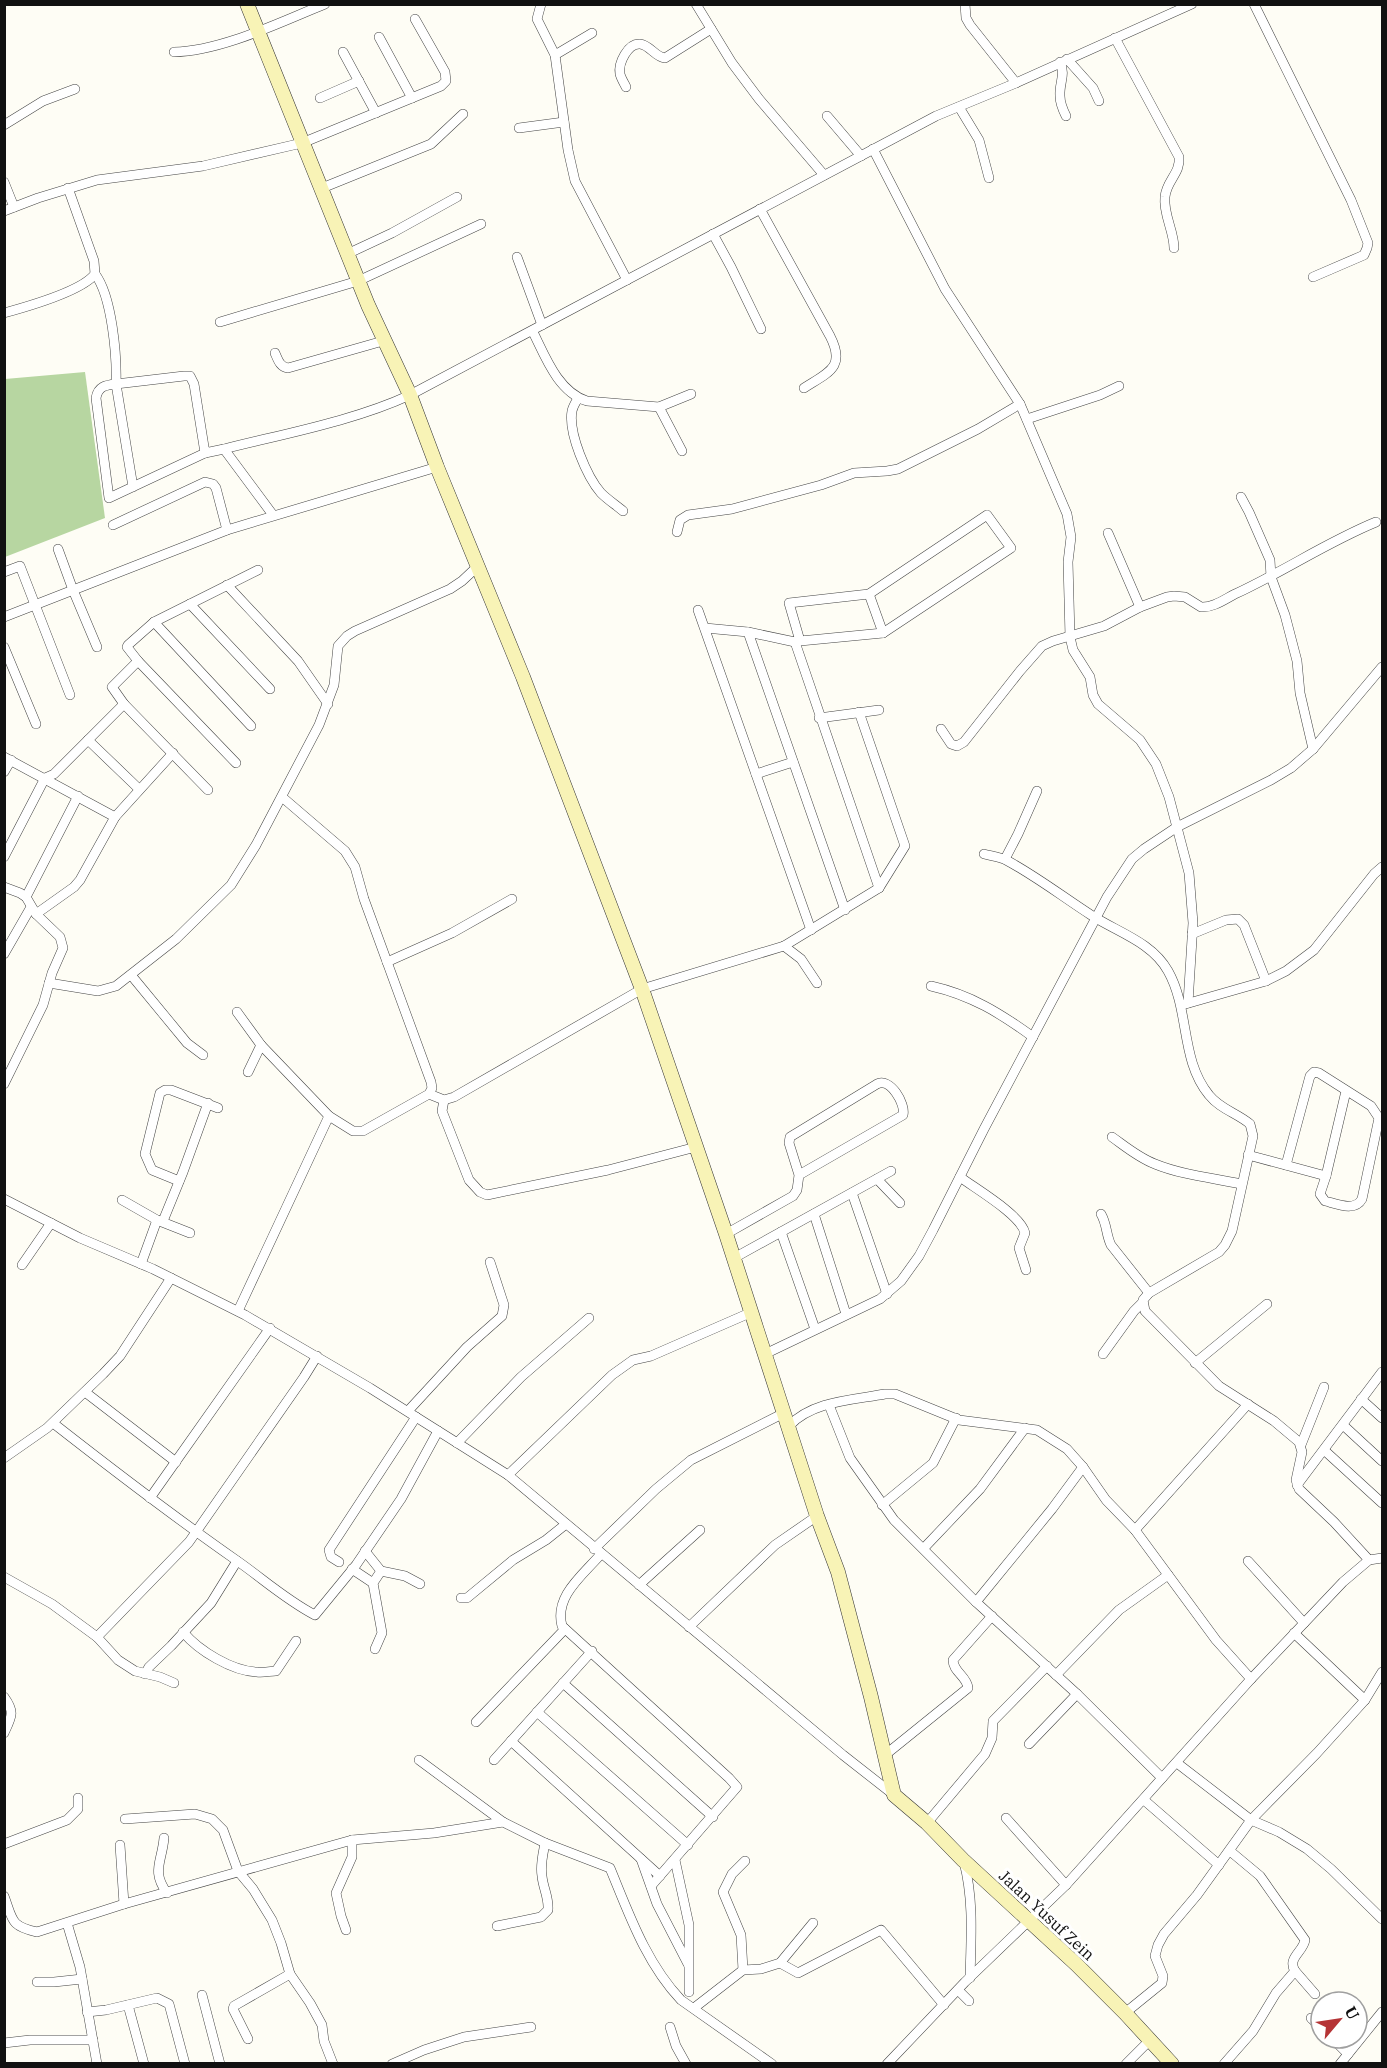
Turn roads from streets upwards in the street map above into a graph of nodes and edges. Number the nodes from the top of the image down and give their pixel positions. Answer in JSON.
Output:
{"nodes":[{"id":1,"x":247,"y":4,"type":"edge"},
{"id":2,"x":326,"y":4,"type":"edge"},
{"id":3,"x":541,"y":4,"type":"edge"},
{"id":4,"x":696,"y":4,"type":"edge"},
{"id":5,"x":965,"y":4,"type":"edge"},
{"id":6,"x":1192,"y":4,"type":"edge"},
{"id":7,"x":1254,"y":4,"type":"edge"},
{"id":8,"x":1169,"y":9,"type":"edge"},
{"id":9,"x":415,"y":19,"type":"dead end"},
{"id":10,"x":711,"y":29,"type":"junction"},
{"id":11,"x":257,"y":31,"type":"junction"},
{"id":12,"x":592,"y":33,"type":"dead end"},
{"id":13,"x":379,"y":37,"type":"dead end"},
{"id":14,"x":1116,"y":38,"type":"junction"},
{"id":15,"x":174,"y":52,"type":"dead end"},
{"id":16,"x":343,"y":52,"type":"dead end"},
{"id":17,"x":555,"y":55,"type":"junction"},
{"id":18,"x":1064,"y":60,"type":"junction"},
{"id":19,"x":359,"y":81,"type":"junction"},
{"id":20,"x":1016,"y":83,"type":"junction"},
{"id":21,"x":626,"y":87,"type":"dead end"},
{"id":22,"x":75,"y":89,"type":"dead end"},
{"id":23,"x":320,"y":98,"type":"dead end"},
{"id":24,"x":412,"y":98,"type":"junction"},
{"id":25,"x":1099,"y":101,"type":"dead end"},
{"id":26,"x":959,"y":106,"type":"junction"},
{"id":27,"x":376,"y":113,"type":"junction"},
{"id":28,"x":463,"y":114,"type":"dead end"},
{"id":29,"x":827,"y":116,"type":"dead end"},
{"id":30,"x":1066,"y":116,"type":"dead end"},
{"id":31,"x":564,"y":122,"type":"junction"},
{"id":32,"x":4,"y":125,"type":"edge"},
{"id":33,"x":519,"y":128,"type":"dead end"},
{"id":34,"x":302,"y":143,"type":"junction"},
{"id":35,"x":873,"y":149,"type":"junction"},
{"id":36,"x":861,"y":156,"type":"junction"},
{"id":37,"x":824,"y":175,"type":"junction"},
{"id":38,"x":989,"y":178,"type":"dead end"},
{"id":39,"x":4,"y":182,"type":"edge"},
{"id":40,"x":68,"y":188,"type":"junction"},
{"id":41,"x":322,"y":188,"type":"junction"},
{"id":42,"x":457,"y":197,"type":"dead end"},
{"id":43,"x":9,"y":209,"type":"edge"},
{"id":44,"x":760,"y":209,"type":"junction"},
{"id":45,"x":481,"y":224,"type":"dead end"},
{"id":46,"x":713,"y":234,"type":"junction"},
{"id":47,"x":1174,"y":248,"type":"dead end"},
{"id":48,"x":347,"y":254,"type":"junction"},
{"id":49,"x":517,"y":257,"type":"dead end"},
{"id":50,"x":95,"y":274,"type":"junction"},
{"id":51,"x":1313,"y":277,"type":"dead end"},
{"id":52,"x":358,"y":280,"type":"junction"},
{"id":53,"x":627,"y":280,"type":"junction"},
{"id":54,"x":4,"y":313,"type":"edge"},
{"id":55,"x":220,"y":322,"type":"dead end"},
{"id":56,"x":542,"y":325,"type":"junction"},
{"id":57,"x":761,"y":329,"type":"dead end"},
{"id":58,"x":532,"y":332,"type":"junction"},
{"id":59,"x":383,"y":341,"type":"junction"},
{"id":60,"x":275,"y":353,"type":"dead end"},
{"id":61,"x":116,"y":384,"type":"junction"},
{"id":62,"x":1119,"y":386,"type":"dead end"},
{"id":63,"x":804,"y":388,"type":"dead end"},
{"id":64,"x":692,"y":394,"type":"dead end"},
{"id":65,"x":410,"y":396,"type":"junction"},
{"id":66,"x":578,"y":398,"type":"junction"},
{"id":67,"x":1020,"y":404,"type":"junction"},
{"id":68,"x":659,"y":407,"type":"junction"},
{"id":69,"x":1027,"y":418,"type":"junction"},
{"id":70,"x":224,"y":449,"type":"junction"},
{"id":71,"x":682,"y":451,"type":"dead end"},
{"id":72,"x":205,"y":453,"type":"junction"},
{"id":73,"x":437,"y":467,"type":"junction"},
{"id":74,"x":133,"y":486,"type":"junction"},
{"id":75,"x":1241,"y":497,"type":"dead end"},
{"id":76,"x":623,"y":511,"type":"dead end"},
{"id":77,"x":273,"y":515,"type":"junction"},
{"id":78,"x":1376,"y":522,"type":"dead end"},
{"id":79,"x":113,"y":525,"type":"dead end"},
{"id":80,"x":227,"y":530,"type":"junction"},
{"id":81,"x":677,"y":532,"type":"dead end"},
{"id":82,"x":1108,"y":533,"type":"dead end"},
{"id":83,"x":58,"y":549,"type":"dead end"},
{"id":84,"x":478,"y":566,"type":"junction"},
{"id":85,"x":258,"y":570,"type":"dead end"},
{"id":86,"x":4,"y":572,"type":"edge"},
{"id":87,"x":1271,"y":577,"type":"junction"},
{"id":88,"x":227,"y":585,"type":"junction"},
{"id":89,"x":73,"y":590,"type":"junction"},
{"id":90,"x":869,"y":594,"type":"junction"},
{"id":91,"x":190,"y":604,"type":"junction"},
{"id":92,"x":34,"y":606,"type":"junction"},
{"id":93,"x":1140,"y":607,"type":"junction"},
{"id":94,"x":698,"y":609,"type":"dead end"},
{"id":95,"x":4,"y":617,"type":"edge"},
{"id":96,"x":154,"y":622,"type":"junction"},
{"id":97,"x":705,"y":628,"type":"junction"},
{"id":98,"x":748,"y":632,"type":"junction"},
{"id":99,"x":884,"y":633,"type":"junction"},
{"id":100,"x":1070,"y":637,"type":"junction"},
{"id":101,"x":798,"y":641,"type":"junction"},
{"id":102,"x":4,"y":647,"type":"edge"},
{"id":103,"x":97,"y":647,"type":"dead end"},
{"id":104,"x":7,"y":660,"type":"edge"},
{"id":105,"x":138,"y":661,"type":"junction"},
{"id":106,"x":1383,"y":667,"type":"edge"},
{"id":107,"x":270,"y":689,"type":"dead end"},
{"id":108,"x":70,"y":695,"type":"dead end"},
{"id":109,"x":124,"y":704,"type":"junction"},
{"id":110,"x":328,"y":704,"type":"junction"},
{"id":111,"x":879,"y":710,"type":"dead end"},
{"id":112,"x":859,"y":712,"type":"junction"},
{"id":113,"x":819,"y":718,"type":"junction"},
{"id":114,"x":36,"y":724,"type":"dead end"},
{"id":115,"x":251,"y":726,"type":"dead end"},
{"id":116,"x":941,"y":729,"type":"dead end"},
{"id":117,"x":88,"y":740,"type":"junction"},
{"id":118,"x":1312,"y":749,"type":"junction"},
{"id":119,"x":173,"y":753,"type":"junction"},
{"id":120,"x":8,"y":759,"type":"edge"},
{"id":121,"x":793,"y":762,"type":"junction"},
{"id":122,"x":236,"y":763,"type":"dead end"},
{"id":123,"x":4,"y":772,"type":"edge"},
{"id":124,"x":756,"y":774,"type":"junction"},
{"id":125,"x":45,"y":778,"type":"junction"},
{"id":126,"x":140,"y":789,"type":"junction"},
{"id":127,"x":208,"y":790,"type":"dead end"},
{"id":128,"x":1037,"y":791,"type":"dead end"},
{"id":129,"x":78,"y":796,"type":"junction"},
{"id":130,"x":282,"y":797,"type":"junction"},
{"id":131,"x":115,"y":817,"type":"junction"},
{"id":132,"x":1177,"y":827,"type":"junction"},
{"id":133,"x":984,"y":854,"type":"dead end"},
{"id":134,"x":4,"y":856,"type":"edge"},
{"id":135,"x":1005,"y":859,"type":"junction"},
{"id":136,"x":1383,"y":867,"type":"edge"},
{"id":137,"x":4,"y":887,"type":"edge"},
{"id":138,"x":879,"y":888,"type":"junction"},
{"id":139,"x":26,"y":897,"type":"junction"},
{"id":140,"x":512,"y":899,"type":"dead end"},
{"id":141,"x":844,"y":910,"type":"junction"},
{"id":142,"x":34,"y":911,"type":"junction"},
{"id":143,"x":1096,"y":918,"type":"junction"},
{"id":144,"x":811,"y":930,"type":"junction"},
{"id":145,"x":1192,"y":934,"type":"junction"},
{"id":146,"x":784,"y":946,"type":"junction"},
{"id":147,"x":4,"y":954,"type":"edge"},
{"id":148,"x":387,"y":962,"type":"junction"},
{"id":149,"x":131,"y":975,"type":"junction"},
{"id":150,"x":1266,"y":981,"type":"junction"},
{"id":151,"x":49,"y":983,"type":"junction"},
{"id":152,"x":817,"y":983,"type":"dead end"},
{"id":153,"x":931,"y":986,"type":"dead end"},
{"id":154,"x":642,"y":989,"type":"junction"},
{"id":155,"x":1185,"y":1004,"type":"junction"},
{"id":156,"x":237,"y":1012,"type":"dead end"},
{"id":157,"x":1034,"y":1037,"type":"junction"},
{"id":158,"x":261,"y":1045,"type":"junction"},
{"id":159,"x":203,"y":1055,"type":"dead end"},
{"id":160,"x":248,"y":1072,"type":"dead end"},
{"id":161,"x":4,"y":1084,"type":"edge"},
{"id":162,"x":1346,"y":1090,"type":"junction"},
{"id":163,"x":429,"y":1094,"type":"junction"},
{"id":164,"x":444,"y":1100,"type":"junction"},
{"id":165,"x":208,"y":1103,"type":"junction"},
{"id":166,"x":218,"y":1108,"type":"dead end"},
{"id":167,"x":329,"y":1116,"type":"junction"},
{"id":168,"x":1112,"y":1137,"type":"dead end"},
{"id":169,"x":696,"y":1147,"type":"junction"},
{"id":170,"x":1248,"y":1155,"type":"junction"},
{"id":171,"x":1286,"y":1165,"type":"junction"},
{"id":172,"x":891,"y":1172,"type":"dead end"},
{"id":173,"x":799,"y":1175,"type":"junction"},
{"id":174,"x":1326,"y":1176,"type":"junction"},
{"id":175,"x":960,"y":1177,"type":"junction"},
{"id":176,"x":877,"y":1179,"type":"junction"},
{"id":177,"x":178,"y":1181,"type":"junction"},
{"id":178,"x":1241,"y":1184,"type":"junction"},
{"id":179,"x":852,"y":1193,"type":"junction"},
{"id":180,"x":4,"y":1199,"type":"edge"},
{"id":181,"x":123,"y":1200,"type":"dead end"},
{"id":182,"x":900,"y":1203,"type":"dead end"},
{"id":183,"x":814,"y":1214,"type":"junction"},
{"id":184,"x":1101,"y":1214,"type":"dead end"},
{"id":185,"x":160,"y":1220,"type":"junction"},
{"id":186,"x":51,"y":1223,"type":"junction"},
{"id":187,"x":781,"y":1232,"type":"junction"},
{"id":188,"x":190,"y":1233,"type":"dead end"},
{"id":189,"x":726,"y":1234,"type":"junction"},
{"id":190,"x":734,"y":1258,"type":"junction"},
{"id":191,"x":490,"y":1262,"type":"dead end"},
{"id":192,"x":141,"y":1264,"type":"junction"},
{"id":193,"x":22,"y":1265,"type":"dead end"},
{"id":194,"x":1026,"y":1270,"type":"dead end"},
{"id":195,"x":171,"y":1278,"type":"junction"},
{"id":196,"x":1149,"y":1293,"type":"junction"},
{"id":197,"x":887,"y":1294,"type":"junction"},
{"id":198,"x":1142,"y":1303,"type":"junction"},
{"id":199,"x":1267,"y":1304,"type":"dead end"},
{"id":200,"x":238,"y":1311,"type":"junction"},
{"id":201,"x":752,"y":1311,"type":"junction"},
{"id":202,"x":846,"y":1314,"type":"junction"},
{"id":203,"x":589,"y":1318,"type":"dead end"},
{"id":204,"x":270,"y":1328,"type":"junction"},
{"id":205,"x":815,"y":1329,"type":"junction"},
{"id":206,"x":765,"y":1354,"type":"junction"},
{"id":207,"x":1103,"y":1354,"type":"dead end"},
{"id":208,"x":317,"y":1356,"type":"junction"},
{"id":209,"x":1195,"y":1363,"type":"junction"},
{"id":210,"x":1382,"y":1374,"type":"edge"},
{"id":211,"x":1324,"y":1387,"type":"dead end"},
{"id":212,"x":85,"y":1392,"type":"junction"},
{"id":213,"x":1361,"y":1399,"type":"junction"},
{"id":214,"x":1248,"y":1404,"type":"junction"},
{"id":215,"x":829,"y":1405,"type":"junction"},
{"id":216,"x":412,"y":1414,"type":"junction"},
{"id":217,"x":956,"y":1418,"type":"junction"},
{"id":218,"x":1383,"y":1418,"type":"edge"},
{"id":219,"x":787,"y":1419,"type":"junction"},
{"id":220,"x":53,"y":1423,"type":"junction"},
{"id":221,"x":1342,"y":1425,"type":"junction"},
{"id":222,"x":1024,"y":1428,"type":"junction"},
{"id":223,"x":438,"y":1431,"type":"junction"},
{"id":224,"x":457,"y":1443,"type":"junction"},
{"id":225,"x":1301,"y":1445,"type":"junction"},
{"id":226,"x":1324,"y":1450,"type":"junction"},
{"id":227,"x":4,"y":1458,"type":"edge"},
{"id":228,"x":1383,"y":1461,"type":"edge"},
{"id":229,"x":176,"y":1462,"type":"junction"},
{"id":230,"x":1083,"y":1467,"type":"junction"},
{"id":231,"x":508,"y":1475,"type":"junction"},
{"id":232,"x":1297,"y":1485,"type":"junction"},
{"id":233,"x":150,"y":1498,"type":"junction"},
{"id":234,"x":1383,"y":1503,"type":"edge"},
{"id":235,"x":882,"y":1504,"type":"junction"},
{"id":236,"x":817,"y":1516,"type":"junction"},
{"id":237,"x":566,"y":1524,"type":"junction"},
{"id":238,"x":700,"y":1530,"type":"dead end"},
{"id":239,"x":1135,"y":1530,"type":"junction"},
{"id":240,"x":195,"y":1533,"type":"junction"},
{"id":241,"x":924,"y":1548,"type":"junction"},
{"id":242,"x":365,"y":1551,"type":"junction"},
{"id":243,"x":598,"y":1552,"type":"junction"},
{"id":244,"x":1383,"y":1558,"type":"edge"},
{"id":245,"x":1369,"y":1560,"type":"junction"},
{"id":246,"x":237,"y":1561,"type":"junction"},
{"id":247,"x":1248,"y":1561,"type":"dead end"},
{"id":248,"x":339,"y":1562,"type":"dead end"},
{"id":249,"x":352,"y":1569,"type":"junction"},
{"id":250,"x":381,"y":1571,"type":"junction"},
{"id":251,"x":1168,"y":1575,"type":"junction"},
{"id":252,"x":4,"y":1577,"type":"edge"},
{"id":253,"x":373,"y":1583,"type":"junction"},
{"id":254,"x":420,"y":1584,"type":"dead end"},
{"id":255,"x":639,"y":1585,"type":"junction"},
{"id":256,"x":461,"y":1598,"type":"dead end"},
{"id":257,"x":976,"y":1602,"type":"junction"},
{"id":258,"x":992,"y":1616,"type":"junction"},
{"id":259,"x":1304,"y":1623,"type":"junction"},
{"id":260,"x":689,"y":1627,"type":"junction"},
{"id":261,"x":565,"y":1629,"type":"junction"},
{"id":262,"x":183,"y":1632,"type":"junction"},
{"id":263,"x":1294,"y":1634,"type":"junction"},
{"id":264,"x":97,"y":1637,"type":"junction"},
{"id":265,"x":296,"y":1641,"type":"dead end"},
{"id":266,"x":375,"y":1649,"type":"dead end"},
{"id":267,"x":592,"y":1651,"type":"junction"},
{"id":268,"x":1047,"y":1666,"type":"junction"},
{"id":269,"x":1383,"y":1672,"type":"edge"},
{"id":270,"x":145,"y":1674,"type":"junction"},
{"id":271,"x":1056,"y":1675,"type":"junction"},
{"id":272,"x":1251,"y":1679,"type":"junction"},
{"id":273,"x":174,"y":1683,"type":"dead end"},
{"id":274,"x":563,"y":1683,"type":"junction"},
{"id":275,"x":1077,"y":1694,"type":"junction"},
{"id":276,"x":4,"y":1697,"type":"edge"},
{"id":277,"x":1365,"y":1700,"type":"junction"},
{"id":278,"x":537,"y":1712,"type":"junction"},
{"id":279,"x":476,"y":1722,"type":"dead end"},
{"id":280,"x":4,"y":1732,"type":"edge"},
{"id":281,"x":511,"y":1742,"type":"junction"},
{"id":282,"x":1029,"y":1744,"type":"dead end"},
{"id":283,"x":885,"y":1755,"type":"junction"},
{"id":284,"x":419,"y":1760,"type":"dead end"},
{"id":285,"x":494,"y":1760,"type":"dead end"},
{"id":286,"x":1177,"y":1763,"type":"junction"},
{"id":287,"x":1162,"y":1778,"type":"junction"},
{"id":288,"x":894,"y":1795,"type":"junction"},
{"id":289,"x":78,"y":1798,"type":"dead end"},
{"id":290,"x":1144,"y":1800,"type":"junction"},
{"id":291,"x":713,"y":1817,"type":"junction"},
{"id":292,"x":1006,"y":1818,"type":"dead end"},
{"id":293,"x":125,"y":1820,"type":"dead end"},
{"id":294,"x":1251,"y":1820,"type":"junction"},
{"id":295,"x":503,"y":1822,"type":"junction"},
{"id":296,"x":927,"y":1823,"type":"junction"},
{"id":297,"x":164,"y":1838,"type":"dead end"},
{"id":298,"x":352,"y":1840,"type":"junction"},
{"id":299,"x":545,"y":1843,"type":"junction"},
{"id":300,"x":4,"y":1845,"type":"edge"},
{"id":301,"x":120,"y":1845,"type":"dead end"},
{"id":302,"x":688,"y":1845,"type":"junction"},
{"id":303,"x":1230,"y":1851,"type":"junction"},
{"id":304,"x":641,"y":1859,"type":"junction"},
{"id":305,"x":675,"y":1860,"type":"junction"},
{"id":306,"x":963,"y":1860,"type":"junction"},
{"id":307,"x":745,"y":1861,"type":"dead end"},
{"id":308,"x":1219,"y":1865,"type":"junction"},
{"id":309,"x":238,"y":1871,"type":"junction"},
{"id":310,"x":660,"y":1876,"type":"junction"},
{"id":311,"x":1066,"y":1885,"type":"junction"},
{"id":312,"x":651,"y":1886,"type":"junction"},
{"id":313,"x":166,"y":1893,"type":"junction"},
{"id":314,"x":4,"y":1896,"type":"edge"},
{"id":315,"x":124,"y":1904,"type":"junction"},
{"id":316,"x":1383,"y":1919,"type":"edge"},
{"id":317,"x":1031,"y":1921,"type":"junction"},
{"id":318,"x":67,"y":1923,"type":"junction"},
{"id":319,"x":813,"y":1923,"type":"dead end"},
{"id":320,"x":497,"y":1926,"type":"dead end"},
{"id":321,"x":346,"y":1930,"type":"dead end"},
{"id":322,"x":780,"y":1963,"type":"junction"},
{"id":323,"x":689,"y":1966,"type":"junction"},
{"id":324,"x":743,"y":1970,"type":"junction"},
{"id":325,"x":1295,"y":1971,"type":"junction"},
{"id":326,"x":290,"y":1974,"type":"junction"},
{"id":327,"x":970,"y":1978,"type":"junction"},
{"id":328,"x":82,"y":1979,"type":"junction"},
{"id":329,"x":37,"y":1982,"type":"dead end"},
{"id":330,"x":958,"y":1990,"type":"junction"},
{"id":331,"x":1312,"y":1990,"type":"edge"},
{"id":332,"x":689,"y":1992,"type":"dead end"},
{"id":333,"x":202,"y":1995,"type":"dead end"},
{"id":334,"x":969,"y":2001,"type":"dead end"},
{"id":335,"x":128,"y":2005,"type":"junction"},
{"id":336,"x":944,"y":2005,"type":"junction"},
{"id":337,"x":694,"y":2008,"type":"junction"},
{"id":338,"x":87,"y":2012,"type":"junction"},
{"id":339,"x":1383,"y":2012,"type":"edge"},
{"id":340,"x":1125,"y":2013,"type":"junction"},
{"id":341,"x":531,"y":2027,"type":"dead end"},
{"id":342,"x":670,"y":2027,"type":"dead end"},
{"id":343,"x":248,"y":2039,"type":"dead end"},
{"id":344,"x":93,"y":2040,"type":"junction"},
{"id":345,"x":1150,"y":2040,"type":"junction"},
{"id":346,"x":4,"y":2043,"type":"edge"},
{"id":347,"x":1344,"y":2050,"type":"edge"},
{"id":348,"x":1348,"y":2054,"type":"junction"},
{"id":349,"x":97,"y":2064,"type":"edge"},
{"id":350,"x":144,"y":2064,"type":"edge"},
{"id":351,"x":184,"y":2064,"type":"edge"},
{"id":352,"x":220,"y":2064,"type":"edge"},
{"id":353,"x":333,"y":2064,"type":"edge"},
{"id":354,"x":393,"y":2064,"type":"edge"},
{"id":355,"x":686,"y":2064,"type":"edge"},
{"id":356,"x":772,"y":2064,"type":"edge"},
{"id":357,"x":887,"y":2064,"type":"edge"},
{"id":358,"x":1126,"y":2064,"type":"edge"},
{"id":359,"x":1172,"y":2064,"type":"edge"},
{"id":360,"x":1224,"y":2064,"type":"edge"},
{"id":361,"x":1340,"y":2064,"type":"edge"}],
"edges":[{"from":1,"to":11,"type":"street"},
{"from":2,"to":11,"type":"street"},
{"from":3,"to":17,"type":"street"},
{"from":4,"to":10,"type":"street"},
{"from":5,"to":20,"type":"street"},
{"from":6,"to":8,"type":"street"},
{"from":7,"to":51,"type":"street"},
{"from":8,"to":14,"type":"street"},
{"from":9,"to":24,"type":"street"},
{"from":10,"to":21,"type":"street"},
{"from":10,"to":37,"type":"street"},
{"from":11,"to":15,"type":"street"},
{"from":11,"to":34,"type":"street"},
{"from":12,"to":17,"type":"street"},
{"from":13,"to":24,"type":"street"},
{"from":14,"to":18,"type":"street"},
{"from":14,"to":47,"type":"street"},
{"from":16,"to":19,"type":"street"},
{"from":17,"to":31,"type":"street"},
{"from":18,"to":20,"type":"street"},
{"from":18,"to":25,"type":"street"},
{"from":18,"to":30,"type":"street"},
{"from":19,"to":23,"type":"street"},
{"from":19,"to":27,"type":"street"},
{"from":20,"to":26,"type":"street"},
{"from":22,"to":32,"type":"street"},
{"from":24,"to":27,"type":"street"},
{"from":26,"to":35,"type":"street"},
{"from":26,"to":38,"type":"street"},
{"from":27,"to":34,"type":"street"},
{"from":28,"to":41,"type":"street"},
{"from":29,"to":36,"type":"street"},
{"from":31,"to":33,"type":"street"},
{"from":31,"to":53,"type":"street"},
{"from":34,"to":40,"type":"street"},
{"from":34,"to":41,"type":"street"},
{"from":35,"to":36,"type":"street"},
{"from":35,"to":67,"type":"street"},
{"from":36,"to":37,"type":"street"},
{"from":37,"to":44,"type":"street"},
{"from":39,"to":43,"type":"street"},
{"from":40,"to":43,"type":"street"},
{"from":40,"to":50,"type":"street"},
{"from":41,"to":48,"type":"street"},
{"from":42,"to":48,"type":"street"},
{"from":44,"to":46,"type":"street"},
{"from":44,"to":63,"type":"street"},
{"from":45,"to":52,"type":"street"},
{"from":46,"to":53,"type":"street"},
{"from":46,"to":57,"type":"street"},
{"from":48,"to":52,"type":"street"},
{"from":49,"to":56,"type":"street"},
{"from":50,"to":54,"type":"street"},
{"from":50,"to":61,"type":"street"},
{"from":52,"to":55,"type":"street"},
{"from":52,"to":59,"type":"street"},
{"from":53,"to":56,"type":"street"},
{"from":56,"to":58,"type":"street"},
{"from":58,"to":65,"type":"street"},
{"from":58,"to":66,"type":"street"},
{"from":59,"to":60,"type":"street"},
{"from":59,"to":65,"type":"street"},
{"from":61,"to":72,"type":"street"},
{"from":61,"to":74,"type":"street"},
{"from":61,"to":74,"type":"street"},
{"from":62,"to":69,"type":"street"},
{"from":64,"to":68,"type":"street"},
{"from":65,"to":70,"type":"street"},
{"from":65,"to":73,"type":"street"},
{"from":66,"to":68,"type":"street"},
{"from":66,"to":76,"type":"street"},
{"from":67,"to":69,"type":"street"},
{"from":67,"to":81,"type":"street"},
{"from":68,"to":71,"type":"street"},
{"from":69,"to":100,"type":"street"},
{"from":70,"to":72,"type":"street"},
{"from":70,"to":77,"type":"street"},
{"from":72,"to":74,"type":"street"},
{"from":73,"to":77,"type":"street"},
{"from":73,"to":84,"type":"street"},
{"from":75,"to":87,"type":"street"},
{"from":77,"to":80,"type":"street"},
{"from":78,"to":87,"type":"street"},
{"from":79,"to":80,"type":"street"},
{"from":80,"to":89,"type":"street"},
{"from":82,"to":93,"type":"street"},
{"from":83,"to":89,"type":"street"},
{"from":84,"to":110,"type":"street"},
{"from":84,"to":154,"type":"street"},
{"from":85,"to":88,"type":"street"},
{"from":86,"to":92,"type":"street"},
{"from":87,"to":93,"type":"street"},
{"from":87,"to":118,"type":"street"},
{"from":88,"to":91,"type":"street"},
{"from":88,"to":110,"type":"street"},
{"from":89,"to":92,"type":"street"},
{"from":89,"to":103,"type":"street"},
{"from":90,"to":99,"type":"street"},
{"from":90,"to":99,"type":"street"},
{"from":90,"to":101,"type":"street"},
{"from":91,"to":96,"type":"street"},
{"from":91,"to":107,"type":"street"},
{"from":92,"to":95,"type":"street"},
{"from":92,"to":108,"type":"street"},
{"from":93,"to":100,"type":"street"},
{"from":94,"to":97,"type":"street"},
{"from":96,"to":105,"type":"street"},
{"from":96,"to":115,"type":"street"},
{"from":97,"to":98,"type":"street"},
{"from":97,"to":124,"type":"street"},
{"from":98,"to":101,"type":"street"},
{"from":98,"to":121,"type":"street"},
{"from":99,"to":101,"type":"street"},
{"from":100,"to":116,"type":"street"},
{"from":100,"to":132,"type":"street"},
{"from":101,"to":113,"type":"street"},
{"from":102,"to":104,"type":"street"},
{"from":104,"to":114,"type":"street"},
{"from":105,"to":109,"type":"street"},
{"from":105,"to":122,"type":"street"},
{"from":106,"to":118,"type":"street"},
{"from":109,"to":117,"type":"street"},
{"from":109,"to":119,"type":"street"},
{"from":110,"to":130,"type":"street"},
{"from":111,"to":112,"type":"street"},
{"from":112,"to":113,"type":"street"},
{"from":112,"to":138,"type":"street"},
{"from":113,"to":138,"type":"street"},
{"from":117,"to":125,"type":"street"},
{"from":117,"to":126,"type":"street"},
{"from":118,"to":132,"type":"street"},
{"from":119,"to":126,"type":"street"},
{"from":119,"to":127,"type":"street"},
{"from":120,"to":123,"type":"street"},
{"from":120,"to":125,"type":"street"},
{"from":121,"to":124,"type":"street"},
{"from":121,"to":141,"type":"street"},
{"from":124,"to":144,"type":"street"},
{"from":125,"to":129,"type":"street"},
{"from":125,"to":134,"type":"street"},
{"from":126,"to":131,"type":"street"},
{"from":128,"to":135,"type":"street"},
{"from":129,"to":131,"type":"street"},
{"from":129,"to":139,"type":"street"},
{"from":130,"to":148,"type":"street"},
{"from":130,"to":149,"type":"street"},
{"from":131,"to":142,"type":"street"},
{"from":132,"to":143,"type":"street"},
{"from":132,"to":145,"type":"street"},
{"from":133,"to":135,"type":"street"},
{"from":135,"to":143,"type":"street"},
{"from":136,"to":150,"type":"street"},
{"from":137,"to":139,"type":"street"},
{"from":138,"to":141,"type":"street"},
{"from":139,"to":142,"type":"street"},
{"from":140,"to":148,"type":"street"},
{"from":141,"to":144,"type":"street"},
{"from":142,"to":147,"type":"street"},
{"from":142,"to":151,"type":"street"},
{"from":143,"to":155,"type":"street"},
{"from":143,"to":157,"type":"street"},
{"from":144,"to":146,"type":"street"},
{"from":145,"to":150,"type":"street"},
{"from":145,"to":155,"type":"street"},
{"from":146,"to":152,"type":"street"},
{"from":146,"to":154,"type":"street"},
{"from":148,"to":163,"type":"street"},
{"from":149,"to":151,"type":"street"},
{"from":149,"to":159,"type":"street"},
{"from":150,"to":155,"type":"street"},
{"from":151,"to":161,"type":"street"},
{"from":153,"to":157,"type":"street"},
{"from":154,"to":164,"type":"street"},
{"from":154,"to":169,"type":"street"},
{"from":155,"to":170,"type":"street"},
{"from":156,"to":158,"type":"street"},
{"from":157,"to":175,"type":"street"},
{"from":158,"to":160,"type":"street"},
{"from":158,"to":167,"type":"street"},
{"from":162,"to":171,"type":"street"},
{"from":162,"to":174,"type":"street"},
{"from":162,"to":174,"type":"street"},
{"from":163,"to":164,"type":"street"},
{"from":163,"to":167,"type":"street"},
{"from":164,"to":169,"type":"street"},
{"from":165,"to":166,"type":"street"},
{"from":165,"to":177,"type":"street"},
{"from":165,"to":177,"type":"street"},
{"from":167,"to":200,"type":"street"},
{"from":168,"to":178,"type":"street"},
{"from":169,"to":189,"type":"street"},
{"from":170,"to":171,"type":"street"},
{"from":170,"to":178,"type":"street"},
{"from":171,"to":174,"type":"street"},
{"from":172,"to":176,"type":"street"},
{"from":173,"to":173,"type":"street"},
{"from":173,"to":189,"type":"street"},
{"from":175,"to":194,"type":"street"},
{"from":175,"to":197,"type":"street"},
{"from":176,"to":179,"type":"street"},
{"from":176,"to":182,"type":"street"},
{"from":177,"to":185,"type":"street"},
{"from":178,"to":196,"type":"street"},
{"from":179,"to":183,"type":"street"},
{"from":179,"to":197,"type":"street"},
{"from":180,"to":186,"type":"street"},
{"from":181,"to":185,"type":"street"},
{"from":183,"to":187,"type":"street"},
{"from":183,"to":202,"type":"street"},
{"from":184,"to":196,"type":"street"},
{"from":185,"to":188,"type":"street"},
{"from":185,"to":192,"type":"street"},
{"from":186,"to":192,"type":"street"},
{"from":186,"to":193,"type":"street"},
{"from":187,"to":190,"type":"street"},
{"from":187,"to":205,"type":"street"},
{"from":189,"to":190,"type":"street"},
{"from":190,"to":201,"type":"street"},
{"from":191,"to":216,"type":"street"},
{"from":192,"to":195,"type":"street"},
{"from":195,"to":200,"type":"street"},
{"from":195,"to":212,"type":"street"},
{"from":196,"to":198,"type":"street"},
{"from":197,"to":202,"type":"street"},
{"from":198,"to":207,"type":"street"},
{"from":198,"to":209,"type":"street"},
{"from":199,"to":209,"type":"street"},
{"from":200,"to":204,"type":"street"},
{"from":201,"to":206,"type":"street"},
{"from":201,"to":231,"type":"street"},
{"from":202,"to":205,"type":"street"},
{"from":203,"to":224,"type":"street"},
{"from":204,"to":208,"type":"street"},
{"from":204,"to":229,"type":"street"},
{"from":205,"to":206,"type":"street"},
{"from":206,"to":219,"type":"street"},
{"from":208,"to":216,"type":"street"},
{"from":208,"to":240,"type":"street"},
{"from":209,"to":214,"type":"street"},
{"from":210,"to":213,"type":"street"},
{"from":211,"to":225,"type":"street"},
{"from":212,"to":220,"type":"street"},
{"from":212,"to":229,"type":"street"},
{"from":213,"to":218,"type":"street"},
{"from":213,"to":221,"type":"street"},
{"from":214,"to":225,"type":"street"},
{"from":214,"to":239,"type":"street"},
{"from":215,"to":217,"type":"street"},
{"from":215,"to":219,"type":"street"},
{"from":215,"to":235,"type":"street"},
{"from":216,"to":223,"type":"street"},
{"from":216,"to":248,"type":"street"},
{"from":217,"to":222,"type":"street"},
{"from":217,"to":235,"type":"street"},
{"from":219,"to":236,"type":"street"},
{"from":219,"to":243,"type":"street"},
{"from":220,"to":227,"type":"street"},
{"from":220,"to":233,"type":"street"},
{"from":221,"to":226,"type":"street"},
{"from":221,"to":228,"type":"street"},
{"from":222,"to":230,"type":"street"},
{"from":222,"to":241,"type":"street"},
{"from":223,"to":224,"type":"street"},
{"from":223,"to":242,"type":"street"},
{"from":224,"to":231,"type":"street"},
{"from":225,"to":232,"type":"street"},
{"from":226,"to":232,"type":"street"},
{"from":226,"to":234,"type":"street"},
{"from":229,"to":233,"type":"street"},
{"from":230,"to":239,"type":"street"},
{"from":230,"to":257,"type":"street"},
{"from":231,"to":237,"type":"street"},
{"from":232,"to":245,"type":"street"},
{"from":233,"to":240,"type":"street"},
{"from":235,"to":241,"type":"street"},
{"from":236,"to":260,"type":"street"},
{"from":236,"to":283,"type":"street"},
{"from":237,"to":243,"type":"street"},
{"from":237,"to":256,"type":"street"},
{"from":238,"to":255,"type":"street"},
{"from":239,"to":251,"type":"street"},
{"from":240,"to":246,"type":"street"},
{"from":240,"to":264,"type":"street"},
{"from":241,"to":257,"type":"street"},
{"from":242,"to":249,"type":"street"},
{"from":242,"to":250,"type":"street"},
{"from":243,"to":255,"type":"street"},
{"from":243,"to":261,"type":"street"},
{"from":244,"to":245,"type":"street"},
{"from":245,"to":259,"type":"street"},
{"from":246,"to":249,"type":"street"},
{"from":246,"to":262,"type":"street"},
{"from":247,"to":259,"type":"street"},
{"from":249,"to":253,"type":"street"},
{"from":250,"to":253,"type":"street"},
{"from":250,"to":254,"type":"street"},
{"from":251,"to":271,"type":"street"},
{"from":251,"to":272,"type":"street"},
{"from":252,"to":264,"type":"street"},
{"from":253,"to":266,"type":"street"},
{"from":255,"to":260,"type":"street"},
{"from":257,"to":258,"type":"street"},
{"from":258,"to":268,"type":"street"},
{"from":258,"to":283,"type":"street"},
{"from":259,"to":263,"type":"street"},
{"from":260,"to":288,"type":"street"},
{"from":261,"to":267,"type":"street"},
{"from":261,"to":279,"type":"street"},
{"from":262,"to":265,"type":"street"},
{"from":262,"to":270,"type":"street"},
{"from":263,"to":272,"type":"street"},
{"from":263,"to":277,"type":"street"},
{"from":264,"to":270,"type":"street"},
{"from":267,"to":274,"type":"street"},
{"from":267,"to":291,"type":"street"},
{"from":268,"to":271,"type":"street"},
{"from":268,"to":296,"type":"street"},
{"from":269,"to":277,"type":"street"},
{"from":270,"to":273,"type":"street"},
{"from":271,"to":275,"type":"street"},
{"from":272,"to":286,"type":"street"},
{"from":274,"to":278,"type":"street"},
{"from":274,"to":291,"type":"street"},
{"from":275,"to":282,"type":"street"},
{"from":275,"to":287,"type":"street"},
{"from":276,"to":280,"type":"street"},
{"from":277,"to":294,"type":"street"},
{"from":278,"to":281,"type":"street"},
{"from":278,"to":302,"type":"street"},
{"from":281,"to":285,"type":"street"},
{"from":281,"to":304,"type":"street"},
{"from":283,"to":288,"type":"street"},
{"from":284,"to":295,"type":"street"},
{"from":286,"to":287,"type":"street"},
{"from":286,"to":294,"type":"street"},
{"from":287,"to":290,"type":"street"},
{"from":288,"to":296,"type":"street","name":"Jalan Yusuf Zein"},
{"from":289,"to":300,"type":"street"},
{"from":290,"to":308,"type":"street"},
{"from":290,"to":311,"type":"street"},
{"from":291,"to":302,"type":"street"},
{"from":292,"to":311,"type":"street"},
{"from":293,"to":309,"type":"street"},
{"from":294,"to":303,"type":"street"},
{"from":294,"to":316,"type":"street"},
{"from":295,"to":298,"type":"street"},
{"from":295,"to":299,"type":"street"},
{"from":296,"to":306,"type":"street","name":"Jalan Yusuf Zein"},
{"from":297,"to":313,"type":"street"},
{"from":298,"to":309,"type":"street"},
{"from":298,"to":321,"type":"street"},
{"from":299,"to":320,"type":"street"},
{"from":299,"to":337,"type":"street"},
{"from":301,"to":315,"type":"street"},
{"from":302,"to":305,"type":"street"},
{"from":303,"to":308,"type":"street"},
{"from":303,"to":325,"type":"street"},
{"from":304,"to":310,"type":"street"},
{"from":304,"to":312,"type":"street"},
{"from":305,"to":310,"type":"street"},
{"from":305,"to":323,"type":"street"},
{"from":306,"to":317,"type":"street","name":"Jalan Yusuf Zein"},
{"from":306,"to":327,"type":"street"},
{"from":307,"to":324,"type":"street"},
{"from":308,"to":340,"type":"street"},
{"from":309,"to":313,"type":"street"},
{"from":309,"to":326,"type":"street"},
{"from":310,"to":312,"type":"street"},
{"from":311,"to":317,"type":"street"},
{"from":312,"to":323,"type":"street"},
{"from":313,"to":315,"type":"street"},
{"from":314,"to":318,"type":"street"},
{"from":315,"to":318,"type":"street"},
{"from":317,"to":327,"type":"street"},
{"from":317,"to":340,"type":"street","name":"Jalan Yusuf Zein"},
{"from":318,"to":328,"type":"street"},
{"from":319,"to":322,"type":"street"},
{"from":322,"to":324,"type":"street"},
{"from":322,"to":336,"type":"street"},
{"from":323,"to":332,"type":"street"},
{"from":324,"to":337,"type":"street"},
{"from":325,"to":331,"type":"street"},
{"from":325,"to":360,"type":"street"},
{"from":326,"to":343,"type":"street"},
{"from":326,"to":353,"type":"street"},
{"from":327,"to":330,"type":"street"},
{"from":328,"to":329,"type":"street"},
{"from":328,"to":338,"type":"street"},
{"from":330,"to":334,"type":"street"},
{"from":330,"to":336,"type":"street"},
{"from":333,"to":352,"type":"street"},
{"from":335,"to":338,"type":"street"},
{"from":335,"to":350,"type":"street"},
{"from":335,"to":351,"type":"street"},
{"from":336,"to":357,"type":"street"},
{"from":337,"to":356,"type":"street"},
{"from":338,"to":344,"type":"street"},
{"from":339,"to":348,"type":"street"},
{"from":340,"to":345,"type":"street","name":"Jalan Yusuf Zein"},
{"from":341,"to":354,"type":"street"},
{"from":342,"to":355,"type":"street"},
{"from":344,"to":346,"type":"street"},
{"from":344,"to":349,"type":"street"},
{"from":345,"to":358,"type":"street"},
{"from":345,"to":359,"type":"street","name":"Jalan Yusuf Zein"},
{"from":347,"to":348,"type":"street"},
{"from":348,"to":361,"type":"street"}]}
